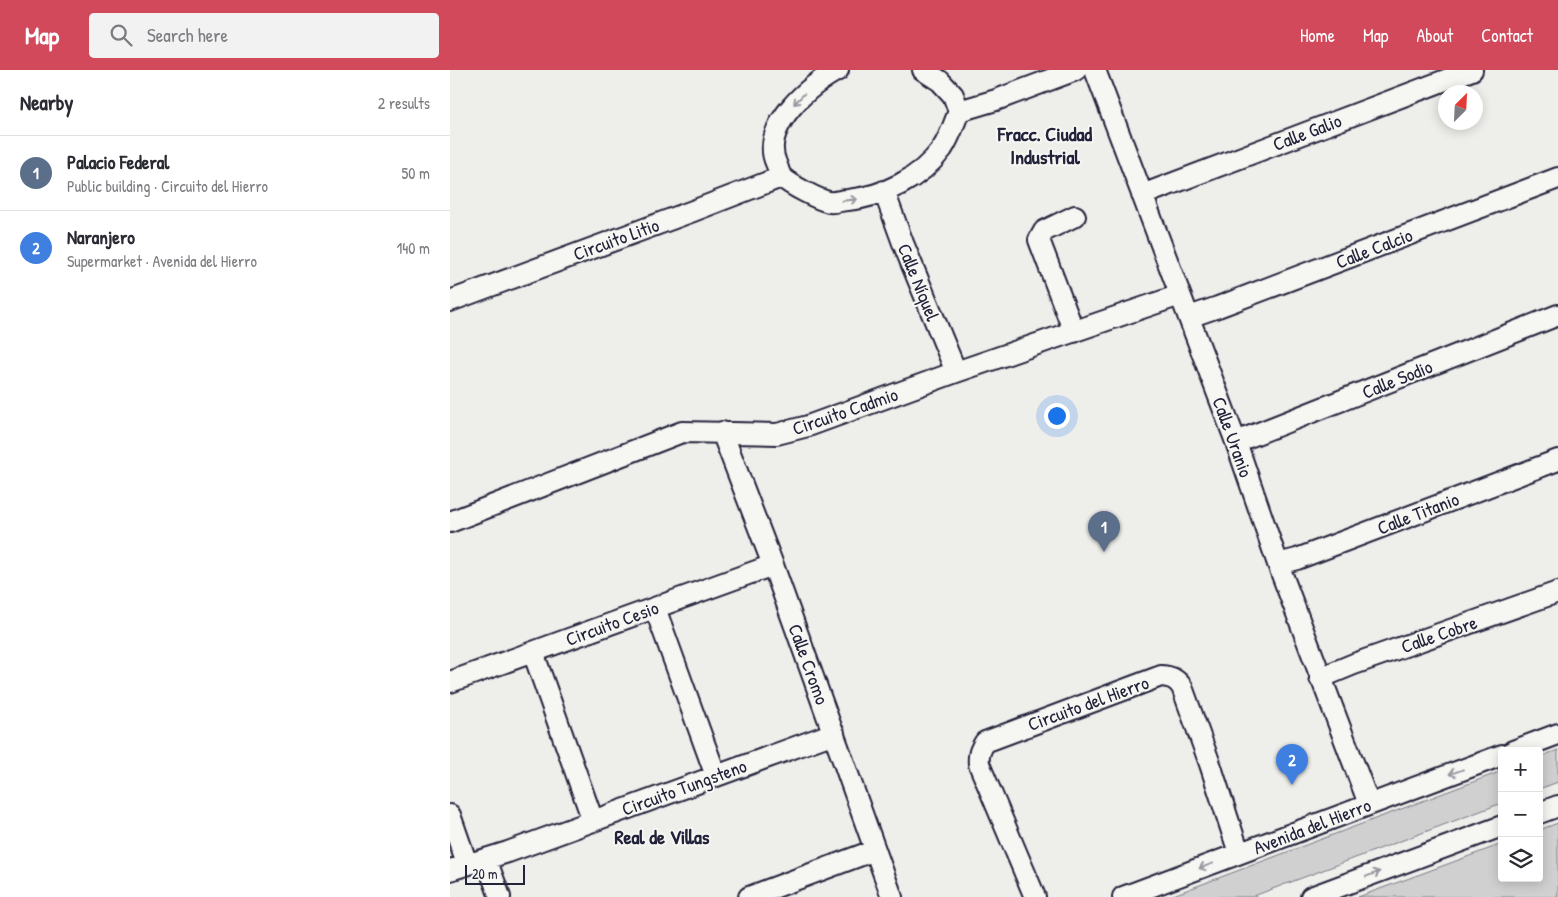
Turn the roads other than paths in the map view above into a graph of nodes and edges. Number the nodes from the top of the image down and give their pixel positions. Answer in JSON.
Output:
{"nodes":[{"id":1,"x":838,"y":70,"type":"edge"},
{"id":2,"x":923,"y":70,"type":"edge"},
{"id":3,"x":1076,"y":70,"type":"edge"},
{"id":4,"x":1095,"y":70,"type":"edge"},
{"id":5,"x":1472,"y":70,"type":"edge"},
{"id":6,"x":959,"y":111,"type":"junction"},
{"id":7,"x":782,"y":176,"type":"junction"},
{"id":8,"x":1558,"y":178,"type":"edge"},
{"id":9,"x":884,"y":191,"type":"junction"},
{"id":10,"x":1142,"y":194,"type":"junction"},
{"id":11,"x":1075,"y":216,"type":"dead end"},
{"id":12,"x":1180,"y":295,"type":"junction"},
{"id":13,"x":450,"y":301,"type":"edge"},
{"id":14,"x":1558,"y":315,"type":"edge"},
{"id":15,"x":1189,"y":317,"type":"junction"},
{"id":16,"x":1074,"y":332,"type":"junction"},
{"id":17,"x":956,"y":372,"type":"junction"},
{"id":18,"x":722,"y":432,"type":"junction"},
{"id":19,"x":1236,"y":442,"type":"junction"},
{"id":20,"x":1558,"y":460,"type":"edge"},
{"id":21,"x":450,"y":522,"type":"edge"},
{"id":22,"x":1278,"y":564,"type":"junction"},
{"id":23,"x":773,"y":565,"type":"junction"},
{"id":24,"x":1558,"y":592,"type":"edge"},
{"id":25,"x":655,"y":608,"type":"junction"},
{"id":26,"x":533,"y":652,"type":"junction"},
{"id":27,"x":1320,"y":678,"type":"junction"},
{"id":28,"x":450,"y":682,"type":"edge"},
{"id":29,"x":834,"y":733,"type":"junction"},
{"id":30,"x":1558,"y":734,"type":"edge"},
{"id":31,"x":1523,"y":747,"type":"edge"},
{"id":32,"x":1498,"y":756,"type":"edge"},
{"id":33,"x":716,"y":776,"type":"junction"},
{"id":34,"x":1369,"y":804,"type":"junction"},
{"id":35,"x":1558,"y":806,"type":"edge"},
{"id":36,"x":1543,"y":812,"type":"edge"},
{"id":37,"x":450,"y":815,"type":"edge"},
{"id":38,"x":593,"y":820,"type":"junction"},
{"id":39,"x":1498,"y":827,"type":"edge"},
{"id":40,"x":875,"y":850,"type":"junction"},
{"id":41,"x":1240,"y":853,"type":"junction"},
{"id":42,"x":486,"y":859,"type":"junction"},
{"id":43,"x":458,"y":867,"type":"edge"},
{"id":44,"x":500,"y":897,"type":"edge"},
{"id":45,"x":749,"y":897,"type":"edge"},
{"id":46,"x":892,"y":897,"type":"edge"},
{"id":47,"x":1034,"y":897,"type":"edge"},
{"id":48,"x":1123,"y":897,"type":"edge"},
{"id":49,"x":1311,"y":897,"type":"edge"}],
"edges":[{"from":1,"to":7,"type":"street","one_way":true},
{"from":2,"to":6,"type":"street"},
{"from":3,"to":6,"type":"street"},
{"from":4,"to":10,"type":"street","name":"Calle Uranio"},
{"from":5,"to":10,"type":"street","name":"Calle Galio"},
{"from":6,"to":9,"type":"street"},
{"from":7,"to":9,"type":"street","one_way":true},
{"from":7,"to":13,"type":"street","name":"Circuito Litio"},
{"from":8,"to":15,"type":"street","name":"Calle Calcio"},
{"from":9,"to":17,"type":"street","name":"Calle Níquel"},
{"from":10,"to":12,"type":"street","name":"Calle Uranio"},
{"from":11,"to":16,"type":"street"},
{"from":12,"to":15,"type":"street","name":"Calle Uranio"},
{"from":12,"to":16,"type":"street","name":"Circuito Cadmio"},
{"from":14,"to":19,"type":"street","name":"Calle Sodio"},
{"from":15,"to":19,"type":"street","name":"Calle Uranio"},
{"from":16,"to":17,"type":"street","name":"Circuito Cadmio"},
{"from":17,"to":18,"type":"street","name":"Circuito Cadmio"},
{"from":18,"to":21,"type":"street","name":"Circuito Cadmio"},
{"from":18,"to":23,"type":"street","name":"Calle Cromo"},
{"from":19,"to":22,"type":"street","name":"Calle Uranio"},
{"from":20,"to":22,"type":"street","name":"Calle Titanio"},
{"from":22,"to":27,"type":"street","name":"Calle Uranio"},
{"from":23,"to":25,"type":"street","name":"Circuito Cesio"},
{"from":23,"to":29,"type":"street","name":"Calle Cromo"},
{"from":24,"to":27,"type":"street","name":"Calle Cobre"},
{"from":25,"to":26,"type":"street","name":"Circuito Cesio"},
{"from":25,"to":33,"type":"street"},
{"from":26,"to":28,"type":"street","name":"Circuito Cesio"},
{"from":26,"to":38,"type":"street"},
{"from":27,"to":34,"type":"street","name":"Calle Uranio"},
{"from":29,"to":33,"type":"street","name":"Circuito Tungsteno"},
{"from":29,"to":40,"type":"street","name":"Calle Cromo"},
{"from":30,"to":31,"type":"street"},
{"from":32,"to":34,"type":"street","name":"Avenida del Hierro","one_way":true},
{"from":33,"to":38,"type":"street","name":"Circuito Tungsteno"},
{"from":34,"to":41,"type":"street","name":"Avenida del Hierro"},
{"from":35,"to":36,"type":"street"},
{"from":37,"to":43,"type":"street"},
{"from":38,"to":42,"type":"street","name":"Circuito Tungsteno"},
{"from":49,"to":39,"type":"street","one_way":true},
{"from":40,"to":45,"type":"street"},
{"from":40,"to":46,"type":"street","name":"Calle Cromo"},
{"from":41,"to":47,"type":"street","name":"Circuito del Hierro"},
{"from":41,"to":48,"type":"street","name":"Avenida del Hierro","one_way":true},
{"from":42,"to":43,"type":"street","name":"Circuito Tungsteno"},
{"from":42,"to":44,"type":"street"}]}
